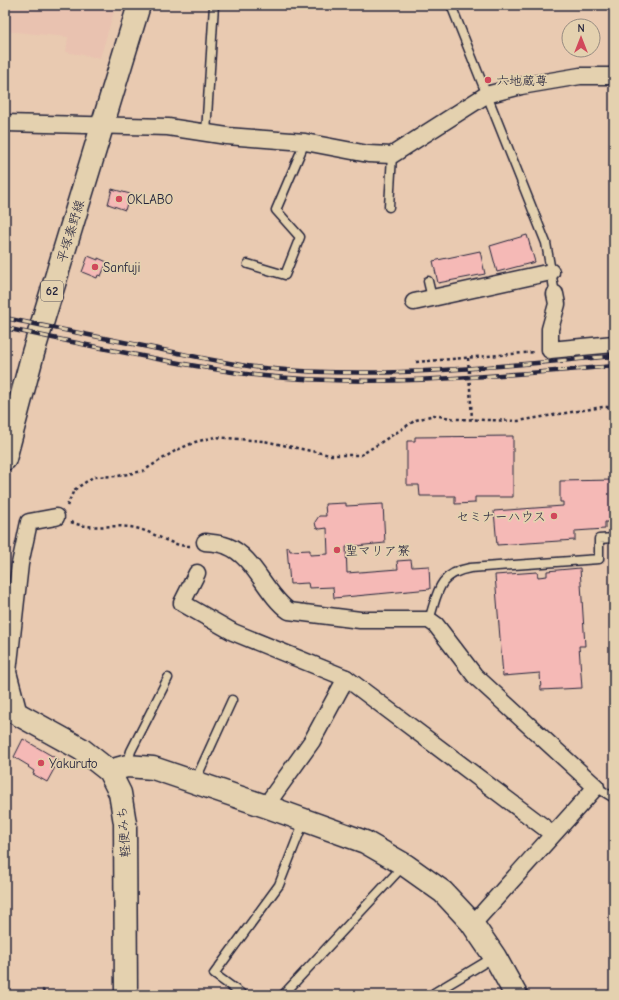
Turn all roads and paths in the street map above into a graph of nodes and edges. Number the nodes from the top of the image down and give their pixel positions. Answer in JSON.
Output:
{"nodes":[{"id":1,"x":139,"y":5,"type":"edge"},
{"id":2,"x":214,"y":5,"type":"edge"},
{"id":3,"x":452,"y":5,"type":"edge"},
{"id":4,"x":614,"y":76,"type":"edge"},
{"id":5,"x":486,"y":95,"type":"junction"},
{"id":6,"x":5,"y":123,"type":"edge"},
{"id":7,"x":103,"y":125,"type":"junction"},
{"id":8,"x":206,"y":133,"type":"junction"},
{"id":9,"x":305,"y":142,"type":"junction"},
{"id":10,"x":392,"y":155,"type":"junction"},
{"id":11,"x":389,"y":207,"type":"dead end"},
{"id":12,"x":248,"y":264,"type":"dead end"},
{"id":13,"x":551,"y":272,"type":"junction"},
{"id":14,"x":428,"y":281,"type":"dead end"},
{"id":15,"x":555,"y":294,"type":"joint"},
{"id":16,"x":432,"y":298,"type":"junction"},
{"id":17,"x":414,"y":302,"type":"dead end"},
{"id":18,"x":614,"y":344,"type":"edge"},
{"id":19,"x":550,"y":350,"type":"junction"},
{"id":20,"x":468,"y":358,"type":"junction"},
{"id":21,"x":416,"y":362,"type":"dead end"},
{"id":22,"x":614,"y":406,"type":"edge"},
{"id":23,"x":472,"y":419,"type":"junction"},
{"id":24,"x":5,"y":459,"type":"edge"},
{"id":25,"x":56,"y":517,"type":"junction"},
{"id":26,"x":614,"y":538,"type":"edge"},
{"id":27,"x":205,"y":542,"type":"joint"},
{"id":28,"x":197,"y":573,"type":"dead end"},
{"id":29,"x":429,"y":620,"type":"junction"},
{"id":30,"x":168,"y":678,"type":"dead end"},
{"id":31,"x":346,"y":678,"type":"junction"},
{"id":32,"x":232,"y":700,"type":"dead end"},
{"id":33,"x":12,"y":711,"type":"edge"},
{"id":34,"x":118,"y":769,"type":"junction"},
{"id":35,"x":195,"y":782,"type":"junction"},
{"id":36,"x":596,"y":787,"type":"junction"},
{"id":37,"x":614,"y":798,"type":"edge"},
{"id":38,"x":268,"y":807,"type":"junction"},
{"id":39,"x":305,"y":820,"type":"junction"},
{"id":40,"x":553,"y":834,"type":"junction"},
{"id":41,"x":405,"y":865,"type":"junction"},
{"id":42,"x":471,"y":922,"type":"junction"},
{"id":43,"x":495,"y":957,"type":"junction"},
{"id":44,"x":42,"y":990,"type":"dead end"},
{"id":45,"x":50,"y":995,"type":"edge"},
{"id":46,"x":126,"y":995,"type":"edge"},
{"id":47,"x":243,"y":995,"type":"edge"},
{"id":48,"x":283,"y":995,"type":"edge"},
{"id":49,"x":434,"y":995,"type":"edge"},
{"id":50,"x":516,"y":995,"type":"edge"}],
"edges":[{"from":1,"to":7,"type":"street","name":"平塚秦野線","number":"62"},
{"from":2,"to":8,"type":"lane"},
{"from":3,"to":5,"type":"lane"},
{"from":4,"to":5,"type":"street"},
{"from":5,"to":10,"type":"street"},
{"from":5,"to":13,"type":"lane"},
{"from":6,"to":7,"type":"street"},
{"from":7,"to":8,"type":"street"},
{"from":7,"to":24,"type":"street","name":"平塚秦野線","number":"62"},
{"from":8,"to":9,"type":"street"},
{"from":9,"to":10,"type":"street"},
{"from":9,"to":12,"type":"lane"},
{"from":10,"to":11,"type":"lane"},
{"from":13,"to":15,"type":"lane"},
{"from":13,"to":16,"type":"street"},
{"from":14,"to":16,"type":"lane"},
{"from":15,"to":19,"type":"street"},
{"from":16,"to":17,"type":"street"},
{"from":18,"to":19,"type":"street"},
{"from":19,"to":20,"type":"path"},
{"from":20,"to":21,"type":"path"},
{"from":20,"to":23,"type":"path","bridge":true},
{"from":22,"to":23,"type":"path"},
{"from":23,"to":25,"type":"path"},
{"from":25,"to":27,"type":"path"},
{"from":25,"to":33,"type":"street"},
{"from":26,"to":29,"type":"lane"},
{"from":27,"to":29,"type":"street"},
{"from":28,"to":31,"type":"street"},
{"from":29,"to":36,"type":"street"},
{"from":30,"to":34,"type":"lane"},
{"from":31,"to":38,"type":"street"},
{"from":31,"to":40,"type":"street"},
{"from":32,"to":35,"type":"lane"},
{"from":33,"to":34,"type":"street","name":"軽便みち"},
{"from":34,"to":35,"type":"street"},
{"from":34,"to":46,"type":"street","name":"軽便みち"},
{"from":35,"to":38,"type":"street"},
{"from":36,"to":37,"type":"lane"},
{"from":36,"to":40,"type":"street"},
{"from":38,"to":39,"type":"street"},
{"from":39,"to":41,"type":"street"},
{"from":39,"to":47,"type":"lane"},
{"from":40,"to":42,"type":"street"},
{"from":41,"to":42,"type":"street"},
{"from":41,"to":48,"type":"lane"},
{"from":42,"to":43,"type":"street"},
{"from":43,"to":49,"type":"lane"},
{"from":43,"to":50,"type":"street"},
{"from":44,"to":45,"type":"path"}]}
